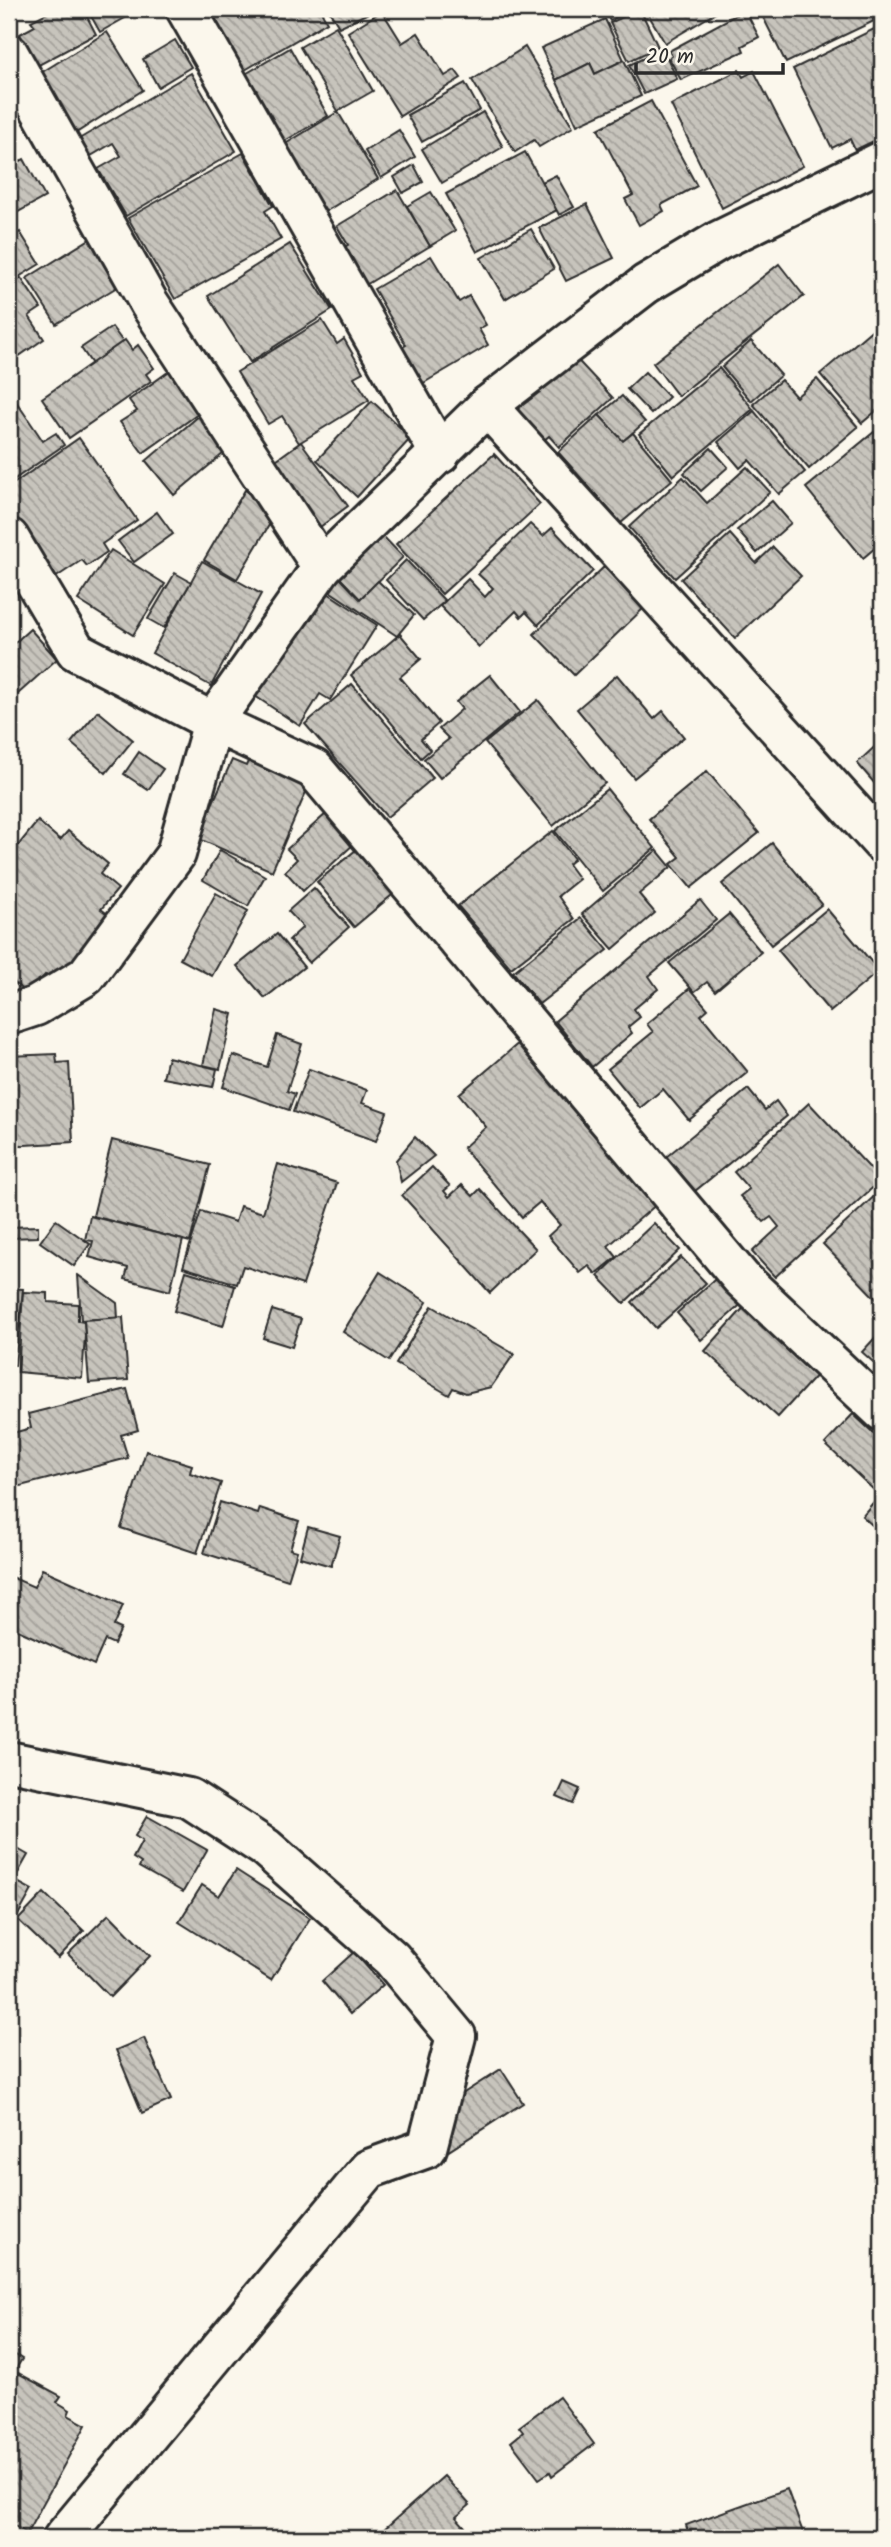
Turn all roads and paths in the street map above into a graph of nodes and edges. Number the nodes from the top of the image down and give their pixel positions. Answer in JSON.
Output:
{"nodes":[{"id":1,"x":186,"y":9,"type":"edge"},
{"id":2,"x":9,"y":54,"type":"edge"},
{"id":3,"x":882,"y":161,"type":"edge"},
{"id":4,"x":487,"y":406,"type":"junction"},
{"id":5,"x":440,"y":454,"type":"junction"},
{"id":6,"x":9,"y":538,"type":"edge"},
{"id":7,"x":322,"y":567,"type":"junction"},
{"id":8,"x":213,"y":722,"type":"junction"},
{"id":9,"x":882,"y":843,"type":"edge"},
{"id":10,"x":9,"y":1015,"type":"edge"},
{"id":11,"x":882,"y":1411,"type":"edge"},
{"id":12,"x":9,"y":1761,"type":"edge"},
{"id":13,"x":63,"y":2538,"type":"edge"}],
"edges":[{"from":1,"to":5,"type":"street"},
{"from":2,"to":7,"type":"street"},
{"from":3,"to":4,"type":"street"},
{"from":4,"to":5,"type":"street"},
{"from":4,"to":9,"type":"street"},
{"from":5,"to":7,"type":"street"},
{"from":6,"to":8,"type":"street"},
{"from":7,"to":8,"type":"street"},
{"from":8,"to":10,"type":"street"},
{"from":8,"to":11,"type":"street"},
{"from":12,"to":13,"type":"street"}]}
